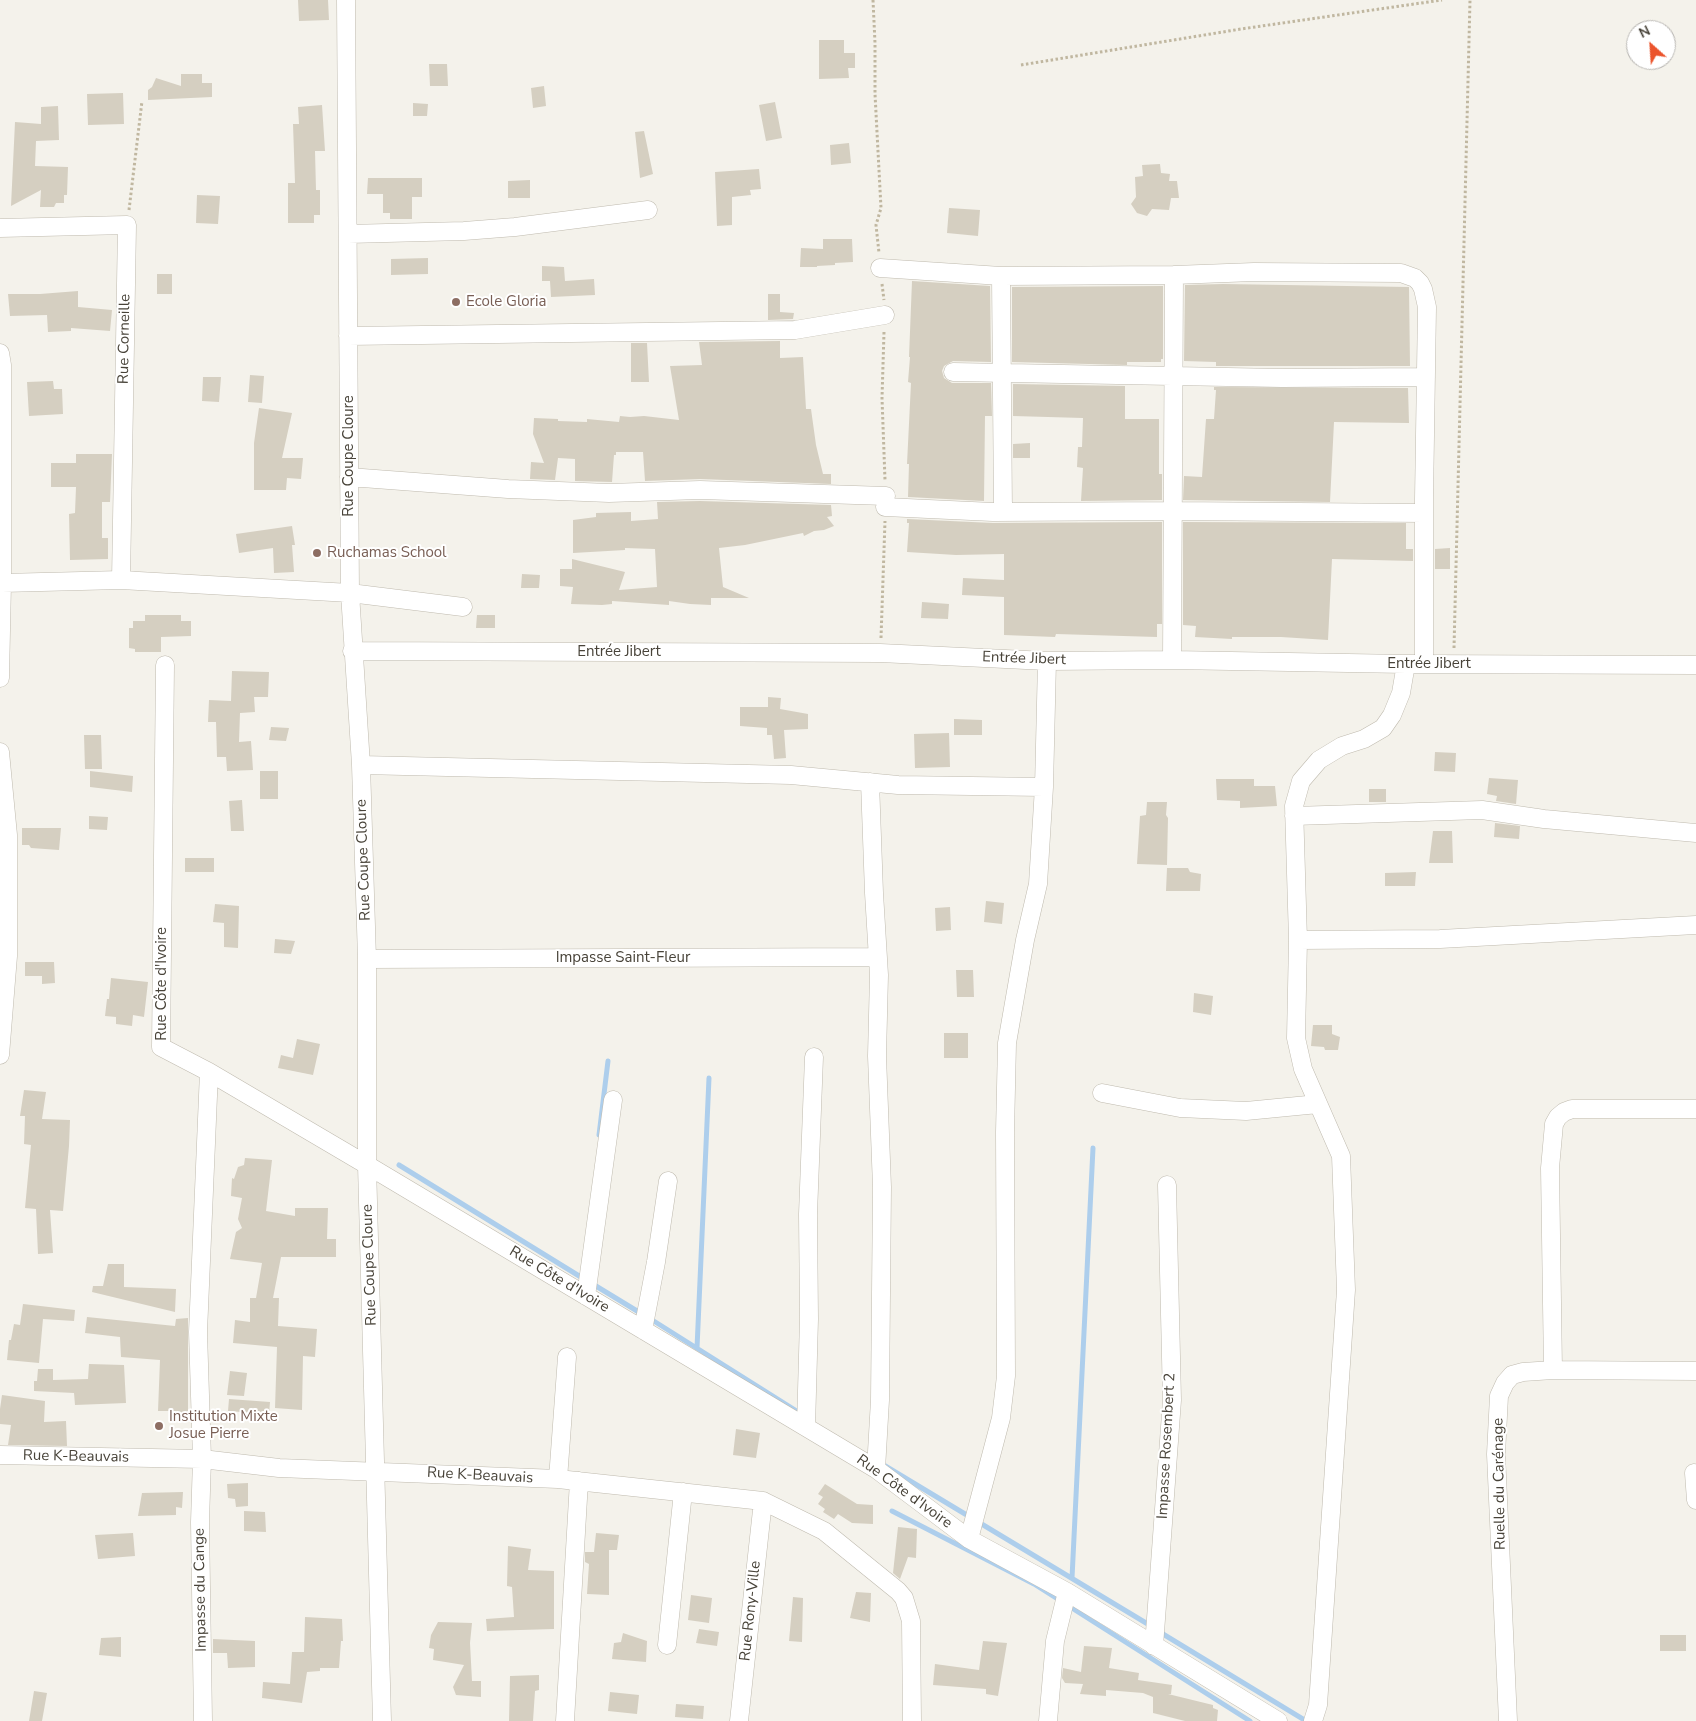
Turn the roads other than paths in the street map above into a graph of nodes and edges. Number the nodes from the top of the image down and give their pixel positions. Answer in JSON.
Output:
{"nodes":[{"id":1,"x":346,"y":0,"type":"edge"},
{"id":2,"x":648,"y":210,"type":"dead end"},
{"id":3,"x":0,"y":228,"type":"edge"},
{"id":4,"x":348,"y":234,"type":"junction"},
{"id":5,"x":880,"y":268,"type":"dead end"},
{"id":6,"x":1174,"y":275,"type":"junction"},
{"id":7,"x":1001,"y":276,"type":"junction"},
{"id":8,"x":885,"y":315,"type":"dead end"},
{"id":9,"x":348,"y":336,"type":"junction"},
{"id":10,"x":0,"y":361,"type":"edge"},
{"id":11,"x":952,"y":372,"type":"dead end"},
{"id":12,"x":1002,"y":372,"type":"junction"},
{"id":13,"x":1173,"y":377,"type":"junction"},
{"id":14,"x":1426,"y":377,"type":"junction"},
{"id":15,"x":349,"y":477,"type":"junction"},
{"id":16,"x":1172,"y":511,"type":"junction"},
{"id":17,"x":1003,"y":512,"type":"junction"},
{"id":18,"x":1424,"y":513,"type":"junction"},
{"id":19,"x":122,"y":580,"type":"junction"},
{"id":20,"x":2,"y":583,"type":"junction"},
{"id":21,"x":350,"y":593,"type":"junction"},
{"id":22,"x":463,"y":607,"type":"dead end"},
{"id":23,"x":352,"y":650,"type":"junction"},
{"id":24,"x":1172,"y":660,"type":"junction"},
{"id":25,"x":1046,"y":661,"type":"junction"},
{"id":26,"x":1406,"y":664,"type":"junction"},
{"id":27,"x":1424,"y":664,"type":"junction"},
{"id":28,"x":165,"y":665,"type":"dead end"},
{"id":29,"x":1696,"y":665,"type":"edge"},
{"id":30,"x":0,"y":678,"type":"edge"},
{"id":31,"x":0,"y":752,"type":"edge"},
{"id":32,"x":361,"y":765,"type":"junction"},
{"id":33,"x":870,"y":782,"type":"junction"},
{"id":34,"x":1044,"y":787,"type":"junction"},
{"id":35,"x":1294,"y":816,"type":"junction"},
{"id":36,"x":1696,"y":834,"type":"edge"},
{"id":37,"x":1696,"y":925,"type":"edge"},
{"id":38,"x":1298,"y":940,"type":"junction"},
{"id":39,"x":878,"y":957,"type":"junction"},
{"id":40,"x":367,"y":960,"type":"junction"},
{"id":41,"x":1,"y":1035,"type":"edge"},
{"id":42,"x":0,"y":1055,"type":"edge"},
{"id":43,"x":814,"y":1057,"type":"dead end"},
{"id":44,"x":210,"y":1072,"type":"junction"},
{"id":45,"x":1102,"y":1093,"type":"dead end"},
{"id":46,"x":612,"y":1100,"type":"dead end"},
{"id":47,"x":1318,"y":1104,"type":"junction"},
{"id":48,"x":1696,"y":1110,"type":"edge"},
{"id":49,"x":366,"y":1165,"type":"junction"},
{"id":50,"x":668,"y":1181,"type":"dead end"},
{"id":51,"x":1167,"y":1185,"type":"dead end"},
{"id":52,"x":586,"y":1296,"type":"junction"},
{"id":53,"x":643,"y":1330,"type":"junction"},
{"id":54,"x":567,"y":1357,"type":"dead end"},
{"id":55,"x":1553,"y":1370,"type":"junction"},
{"id":56,"x":1696,"y":1371,"type":"edge"},
{"id":57,"x":806,"y":1427,"type":"junction"},
{"id":58,"x":0,"y":1455,"type":"edge"},
{"id":59,"x":202,"y":1459,"type":"junction"},
{"id":60,"x":876,"y":1469,"type":"junction"},
{"id":61,"x":376,"y":1471,"type":"junction"},
{"id":62,"x":1694,"y":1473,"type":"dead end"},
{"id":63,"x":558,"y":1479,"type":"junction"},
{"id":64,"x":579,"y":1481,"type":"junction"},
{"id":65,"x":683,"y":1492,"type":"junction"},
{"id":66,"x":1696,"y":1500,"type":"edge"},
{"id":67,"x":763,"y":1501,"type":"junction"},
{"id":68,"x":969,"y":1539,"type":"junction"},
{"id":69,"x":1066,"y":1592,"type":"junction"},
{"id":70,"x":667,"y":1645,"type":"dead end"},
{"id":71,"x":1154,"y":1646,"type":"junction"},
{"id":72,"x":203,"y":1721,"type":"edge"},
{"id":73,"x":382,"y":1721,"type":"edge"},
{"id":74,"x":565,"y":1721,"type":"edge"},
{"id":75,"x":739,"y":1721,"type":"edge"},
{"id":76,"x":912,"y":1721,"type":"edge"},
{"id":77,"x":1048,"y":1721,"type":"edge"},
{"id":78,"x":1278,"y":1721,"type":"edge"},
{"id":79,"x":1313,"y":1721,"type":"edge"},
{"id":80,"x":1508,"y":1721,"type":"edge"}],
"edges":[{"from":1,"to":4,"type":"street","name":"Rue Coupe Cloure"},
{"from":2,"to":4,"type":"street"},
{"from":3,"to":19,"type":"street","name":"Rue Corneille"},
{"from":4,"to":9,"type":"street","name":"Rue Coupe Cloure"},
{"from":5,"to":7,"type":"street"},
{"from":6,"to":7,"type":"street"},
{"from":6,"to":13,"type":"street"},
{"from":6,"to":14,"type":"street"},
{"from":7,"to":12,"type":"street"},
{"from":8,"to":9,"type":"street"},
{"from":9,"to":15,"type":"street","name":"Rue Coupe Cloure"},
{"from":10,"to":20,"type":"street"},
{"from":11,"to":12,"type":"street"},
{"from":12,"to":13,"type":"street"},
{"from":12,"to":17,"type":"street"},
{"from":13,"to":14,"type":"street"},
{"from":13,"to":16,"type":"street"},
{"from":14,"to":18,"type":"street"},
{"from":15,"to":17,"type":"street"},
{"from":15,"to":21,"type":"street","name":"Rue Coupe Cloure"},
{"from":16,"to":17,"type":"street"},
{"from":16,"to":18,"type":"street"},
{"from":16,"to":24,"type":"street"},
{"from":18,"to":27,"type":"street"},
{"from":19,"to":20,"type":"street"},
{"from":19,"to":21,"type":"street"},
{"from":20,"to":30,"type":"street"},
{"from":21,"to":22,"type":"street"},
{"from":21,"to":23,"type":"street","name":"Rue Coupe Cloure"},
{"from":23,"to":25,"type":"street","name":"Entrée Jibert"},
{"from":23,"to":32,"type":"street","name":"Rue Coupe Cloure"},
{"from":24,"to":25,"type":"street","name":"Entrée Jibert"},
{"from":24,"to":26,"type":"street","name":"Entrée Jibert"},
{"from":25,"to":34,"type":"street"},
{"from":26,"to":27,"type":"street","name":"Entrée Jibert"},
{"from":26,"to":35,"type":"street"},
{"from":27,"to":29,"type":"street","name":"Entrée Jibert"},
{"from":28,"to":44,"type":"street","name":"Rue Côte d'Ivoire"},
{"from":31,"to":41,"type":"street"},
{"from":32,"to":33,"type":"street"},
{"from":32,"to":40,"type":"street","name":"Rue Coupe Cloure"},
{"from":33,"to":34,"type":"street"},
{"from":33,"to":39,"type":"street"},
{"from":34,"to":68,"type":"street"},
{"from":35,"to":36,"type":"street"},
{"from":35,"to":38,"type":"street"},
{"from":37,"to":38,"type":"street"},
{"from":38,"to":47,"type":"street"},
{"from":39,"to":40,"type":"street","name":"Impasse Saint-Fleur"},
{"from":39,"to":60,"type":"street"},
{"from":40,"to":49,"type":"street","name":"Rue Coupe Cloure"},
{"from":41,"to":42,"type":"street"},
{"from":43,"to":57,"type":"street"},
{"from":44,"to":49,"type":"street","name":"Rue Côte d'Ivoire"},
{"from":44,"to":59,"type":"street","name":"Impasse du Cange"},
{"from":45,"to":47,"type":"street"},
{"from":46,"to":52,"type":"street"},
{"from":47,"to":79,"type":"street"},
{"from":48,"to":55,"type":"street"},
{"from":49,"to":52,"type":"street","name":"Rue Côte d'Ivoire"},
{"from":49,"to":61,"type":"street","name":"Rue Coupe Cloure"},
{"from":50,"to":53,"type":"street"},
{"from":51,"to":71,"type":"street","name":"Impasse Rosembert 2"},
{"from":52,"to":53,"type":"street","name":"Rue Côte d'Ivoire"},
{"from":53,"to":57,"type":"street","name":"Rue Côte d'Ivoire"},
{"from":54,"to":63,"type":"street"},
{"from":55,"to":56,"type":"street","name":"Ruelle du Carénage"},
{"from":55,"to":80,"type":"street","name":"Ruelle du Carénage"},
{"from":57,"to":60,"type":"street","name":"Rue Côte d'Ivoire"},
{"from":58,"to":59,"type":"street","name":"Rue K-Beauvais"},
{"from":59,"to":61,"type":"street","name":"Rue K-Beauvais"},
{"from":59,"to":72,"type":"street","name":"Impasse du Cange"},
{"from":60,"to":68,"type":"street","name":"Rue Côte d'Ivoire"},
{"from":61,"to":63,"type":"street","name":"Rue K-Beauvais"},
{"from":61,"to":73,"type":"street","name":"Rue Coupe Cloure"},
{"from":62,"to":66,"type":"street"},
{"from":63,"to":64,"type":"street","name":"Rue K-Beauvais"},
{"from":64,"to":65,"type":"street","name":"Rue K-Beauvais"},
{"from":64,"to":74,"type":"street"},
{"from":65,"to":67,"type":"street","name":"Rue K-Beauvais"},
{"from":65,"to":70,"type":"street"},
{"from":67,"to":75,"type":"street","name":"Rue Rony-Ville"},
{"from":67,"to":76,"type":"street","name":"Rue K-Beauvais"},
{"from":68,"to":69,"type":"street","name":"Rue Côte d'Ivoire"},
{"from":69,"to":71,"type":"street","name":"Rue Côte d'Ivoire"},
{"from":69,"to":77,"type":"street"},
{"from":71,"to":78,"type":"street","name":"Rue Côte d'Ivoire"}]}
